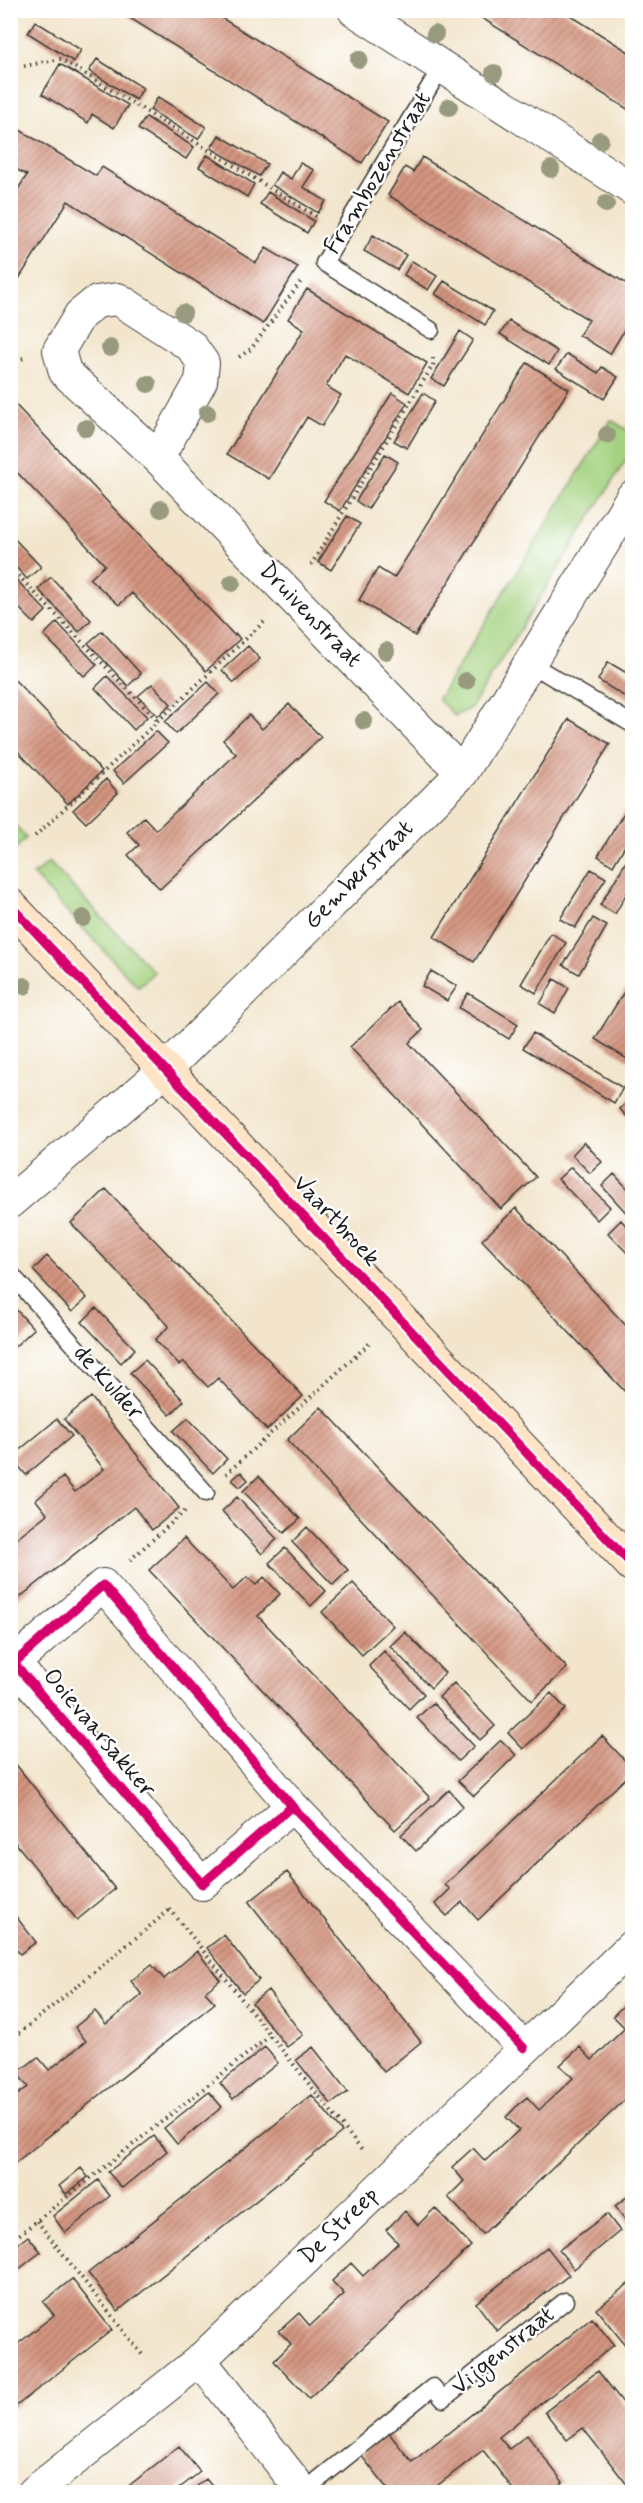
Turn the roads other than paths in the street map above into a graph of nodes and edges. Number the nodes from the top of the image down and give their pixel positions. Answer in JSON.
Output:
{"nodes":[{"id":1,"x":371,"y":15,"type":"edge"},
{"id":2,"x":442,"y":66,"type":"junction"},
{"id":3,"x":633,"y":189,"type":"edge"},
{"id":4,"x":431,"y":330,"type":"road end"},
{"id":5,"x":158,"y":458,"type":"junction"},
{"id":6,"x":633,"y":497,"type":"edge"},
{"id":7,"x":530,"y":663,"type":"junction"},
{"id":8,"x":633,"y":724,"type":"edge"},
{"id":9,"x":462,"y":773,"type":"junction"},
{"id":10,"x":10,"y":905,"type":"edge"},
{"id":11,"x":166,"y":1069,"type":"junction"},
{"id":12,"x":10,"y":1202,"type":"edge"},
{"id":13,"x":10,"y":1273,"type":"edge"},
{"id":14,"x":206,"y":1492,"type":"road end"},
{"id":15,"x":633,"y":1565,"type":"edge"},
{"id":16,"x":292,"y":1806,"type":"junction"},
{"id":17,"x":633,"y":1946,"type":"edge"},
{"id":18,"x":524,"y":2048,"type":"junction"},
{"id":19,"x":565,"y":2301,"type":"dead end"},
{"id":20,"x":200,"y":2360,"type":"junction"},
{"id":21,"x":34,"y":2493,"type":"edge"},
{"id":22,"x":303,"y":2493,"type":"edge"}],
"edges":[{"from":1,"to":2,"type":"street","name":"Frambozenstraat"},
{"from":2,"to":3,"type":"street","name":"Frambozenstraat"},
{"from":2,"to":4,"type":"lane","name":"Frambozenstraat"},
{"from":5,"to":5,"type":"street","name":"Druivenstraat"},
{"from":5,"to":9,"type":"street","name":"Druivenstraat"},
{"from":6,"to":7,"type":"street","name":"Gemberstraat"},
{"from":7,"to":8,"type":"lane"},
{"from":7,"to":9,"type":"street","name":"Gemberstraat"},
{"from":9,"to":11,"type":"street","name":"Gemberstraat"},
{"from":10,"to":11,"type":"street","name":"Vaartbroek"},
{"from":11,"to":12,"type":"street"},
{"from":11,"to":15,"type":"street","name":"Vaartbroek"},
{"from":13,"to":14,"type":"lane","name":"de Kulder"},
{"from":16,"to":16,"type":"street","name":"Ooievaarsakker"},
{"from":16,"to":18,"type":"street"},
{"from":17,"to":18,"type":"street","name":"De Streep"},
{"from":18,"to":20,"type":"street","name":"De Streep"},
{"from":19,"to":22,"type":"lane","name":"Vijgenstraat"},
{"from":20,"to":21,"type":"street","name":"De Streep"},
{"from":20,"to":22,"type":"street","name":"Vijgenstraat"}]}
